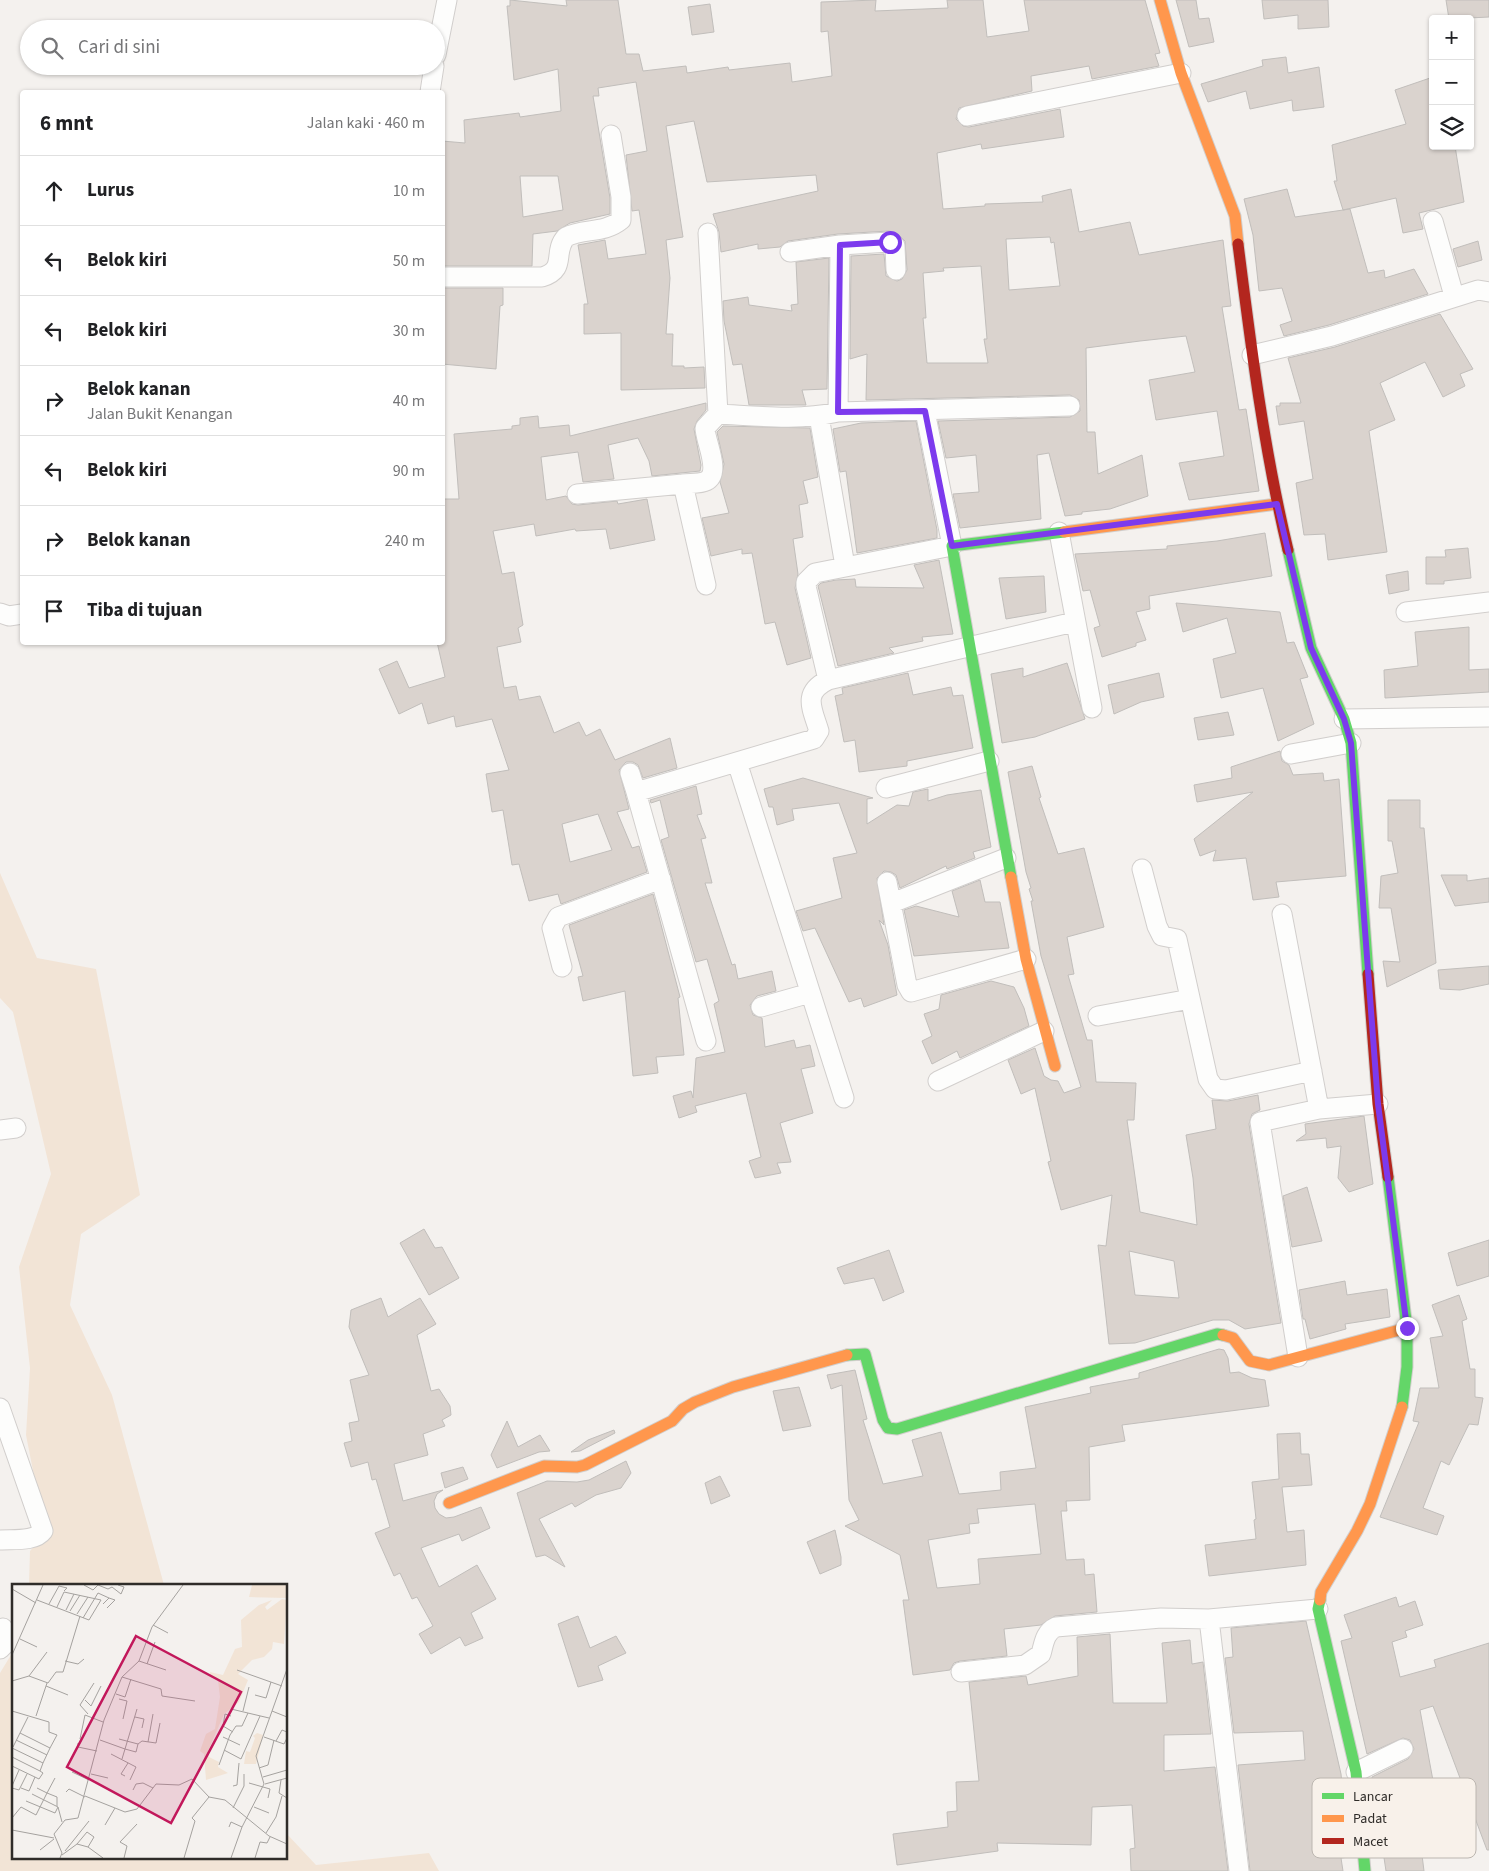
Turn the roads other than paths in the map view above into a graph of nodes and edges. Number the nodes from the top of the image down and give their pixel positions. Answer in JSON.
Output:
{"nodes":[{"id":1,"x":447,"y":0,"type":"edge"},
{"id":2,"x":1160,"y":0,"type":"edge"},
{"id":3,"x":443,"y":20,"type":"edge"},
{"id":4,"x":1181,"y":73,"type":"junction"},
{"id":5,"x":433,"y":75,"type":"edge"},
{"id":6,"x":430,"y":90,"type":"edge"},
{"id":7,"x":967,"y":116,"type":"dead end"},
{"id":8,"x":611,"y":135,"type":"dead end"},
{"id":9,"x":1433,"y":221,"type":"dead end"},
{"id":10,"x":708,"y":233,"type":"dead end"},
{"id":11,"x":840,"y":245,"type":"junction"},
{"id":12,"x":790,"y":252,"type":"dead end"},
{"id":13,"x":896,"y":270,"type":"dead end"},
{"id":14,"x":445,"y":277,"type":"edge"},
{"id":15,"x":1489,"y":292,"type":"edge"},
{"id":16,"x":1454,"y":296,"type":"junction"},
{"id":17,"x":1252,"y":355,"type":"junction"},
{"id":18,"x":1070,"y":406,"type":"dead end"},
{"id":19,"x":925,"y":411,"type":"junction"},
{"id":20,"x":838,"y":412,"type":"junction"},
{"id":21,"x":718,"y":414,"type":"junction"},
{"id":22,"x":819,"y":416,"type":"junction"},
{"id":23,"x":683,"y":484,"type":"junction"},
{"id":24,"x":577,"y":494,"type":"dead end"},
{"id":25,"x":1277,"y":504,"type":"junction"},
{"id":26,"x":1059,"y":532,"type":"junction"},
{"id":27,"x":952,"y":546,"type":"junction"},
{"id":28,"x":845,"y":566,"type":"junction"},
{"id":29,"x":706,"y":586,"type":"dead end"},
{"id":30,"x":1489,"y":602,"type":"edge"},
{"id":31,"x":1406,"y":612,"type":"dead end"},
{"id":32,"x":0,"y":613,"type":"edge"},
{"id":33,"x":20,"y":614,"type":"edge"},
{"id":34,"x":1074,"y":622,"type":"junction"},
{"id":35,"x":970,"y":645,"type":"junction"},
{"id":36,"x":828,"y":680,"type":"junction"},
{"id":37,"x":1092,"y":708,"type":"dead end"},
{"id":38,"x":1489,"y":717,"type":"edge"},
{"id":39,"x":1344,"y":719,"type":"junction"},
{"id":40,"x":1351,"y":743,"type":"junction"},
{"id":41,"x":1291,"y":754,"type":"dead end"},
{"id":42,"x":989,"y":761,"type":"junction"},
{"id":43,"x":736,"y":762,"type":"junction"},
{"id":44,"x":630,"y":773,"type":"dead end"},
{"id":45,"x":886,"y":788,"type":"dead end"},
{"id":46,"x":636,"y":792,"type":"junction"},
{"id":47,"x":1006,"y":858,"type":"junction"},
{"id":48,"x":1142,"y":869,"type":"dead end"},
{"id":49,"x":661,"y":879,"type":"junction"},
{"id":50,"x":887,"y":882,"type":"dead end"},
{"id":51,"x":892,"y":903,"type":"junction"},
{"id":52,"x":1282,"y":914,"type":"dead end"},
{"id":53,"x":1026,"y":959,"type":"junction"},
{"id":54,"x":562,"y":967,"type":"dead end"},
{"id":55,"x":810,"y":993,"type":"junction"},
{"id":56,"x":1190,"y":999,"type":"junction"},
{"id":57,"x":761,"y":1007,"type":"dead end"},
{"id":58,"x":1098,"y":1016,"type":"dead end"},
{"id":59,"x":1044,"y":1031,"type":"junction"},
{"id":60,"x":706,"y":1041,"type":"dead end"},
{"id":61,"x":1055,"y":1066,"type":"dead end"},
{"id":62,"x":1312,"y":1071,"type":"junction"},
{"id":63,"x":938,"y":1081,"type":"dead end"},
{"id":64,"x":844,"y":1098,"type":"dead end"},
{"id":65,"x":1378,"y":1104,"type":"junction"},
{"id":66,"x":1319,"y":1109,"type":"junction"},
{"id":67,"x":1407,"y":1328,"type":"junction"},
{"id":68,"x":1298,"y":1357,"type":"junction"},
{"id":69,"x":0,"y":1408,"type":"edge"},
{"id":70,"x":9,"y":1458,"type":"edge"},
{"id":71,"x":449,"y":1503,"type":"dead end"},
{"id":72,"x":0,"y":1540,"type":"edge"},
{"id":73,"x":1318,"y":1609,"type":"junction"},
{"id":74,"x":1209,"y":1619,"type":"junction"},
{"id":75,"x":3,"y":1628,"type":"dead end"},
{"id":76,"x":0,"y":1649,"type":"edge"},
{"id":77,"x":961,"y":1672,"type":"dead end"},
{"id":78,"x":1404,"y":1749,"type":"dead end"},
{"id":79,"x":1356,"y":1772,"type":"junction"},
{"id":80,"x":1357,"y":1778,"type":"edge"},
{"id":81,"x":1364,"y":1858,"type":"edge"},
{"id":82,"x":1239,"y":1871,"type":"edge"},
{"id":83,"x":1365,"y":1871,"type":"edge"}],
"edges":[{"from":1,"to":3,"type":"street"},
{"from":2,"to":4,"type":"street"},
{"from":4,"to":7,"type":"street"},
{"from":4,"to":17,"type":"street"},
{"from":5,"to":6,"type":"street"},
{"from":8,"to":14,"type":"street"},
{"from":9,"to":16,"type":"street"},
{"from":10,"to":21,"type":"street"},
{"from":11,"to":12,"type":"street"},
{"from":11,"to":13,"type":"street"},
{"from":11,"to":20,"type":"street"},
{"from":15,"to":16,"type":"street"},
{"from":16,"to":17,"type":"street"},
{"from":17,"to":25,"type":"street"},
{"from":18,"to":19,"type":"street"},
{"from":19,"to":20,"type":"street"},
{"from":19,"to":27,"type":"street"},
{"from":20,"to":22,"type":"street"},
{"from":21,"to":22,"type":"street"},
{"from":21,"to":23,"type":"street"},
{"from":22,"to":28,"type":"street"},
{"from":23,"to":24,"type":"street"},
{"from":23,"to":29,"type":"street"},
{"from":25,"to":26,"type":"street"},
{"from":25,"to":39,"type":"street"},
{"from":26,"to":27,"type":"street"},
{"from":26,"to":34,"type":"street"},
{"from":27,"to":28,"type":"street"},
{"from":27,"to":35,"type":"street"},
{"from":28,"to":36,"type":"street"},
{"from":30,"to":31,"type":"street"},
{"from":32,"to":33,"type":"street"},
{"from":34,"to":35,"type":"street"},
{"from":34,"to":37,"type":"street"},
{"from":35,"to":36,"type":"street"},
{"from":35,"to":42,"type":"street"},
{"from":36,"to":43,"type":"street"},
{"from":38,"to":39,"type":"street"},
{"from":39,"to":40,"type":"street"},
{"from":40,"to":41,"type":"street"},
{"from":40,"to":65,"type":"street"},
{"from":42,"to":45,"type":"street"},
{"from":42,"to":47,"type":"street"},
{"from":43,"to":46,"type":"street"},
{"from":43,"to":55,"type":"street"},
{"from":44,"to":46,"type":"street"},
{"from":46,"to":49,"type":"street"},
{"from":47,"to":51,"type":"street"},
{"from":47,"to":53,"type":"street"},
{"from":48,"to":56,"type":"street"},
{"from":49,"to":54,"type":"street"},
{"from":49,"to":60,"type":"street"},
{"from":50,"to":51,"type":"street"},
{"from":51,"to":53,"type":"street"},
{"from":52,"to":62,"type":"street"},
{"from":53,"to":59,"type":"street"},
{"from":55,"to":57,"type":"street"},
{"from":55,"to":64,"type":"street"},
{"from":56,"to":58,"type":"street"},
{"from":56,"to":62,"type":"street"},
{"from":59,"to":61,"type":"street"},
{"from":59,"to":63,"type":"street"},
{"from":62,"to":66,"type":"street"},
{"from":65,"to":66,"type":"street"},
{"from":65,"to":67,"type":"street"},
{"from":66,"to":68,"type":"street"},
{"from":67,"to":68,"type":"street"},
{"from":67,"to":73,"type":"street"},
{"from":68,"to":71,"type":"street"},
{"from":69,"to":70,"type":"street"},
{"from":70,"to":72,"type":"street"},
{"from":73,"to":74,"type":"street"},
{"from":73,"to":79,"type":"street"},
{"from":74,"to":77,"type":"street"},
{"from":74,"to":82,"type":"street"},
{"from":75,"to":76,"type":"street"},
{"from":78,"to":79,"type":"street"},
{"from":79,"to":80,"type":"street"},
{"from":81,"to":83,"type":"street"}]}
